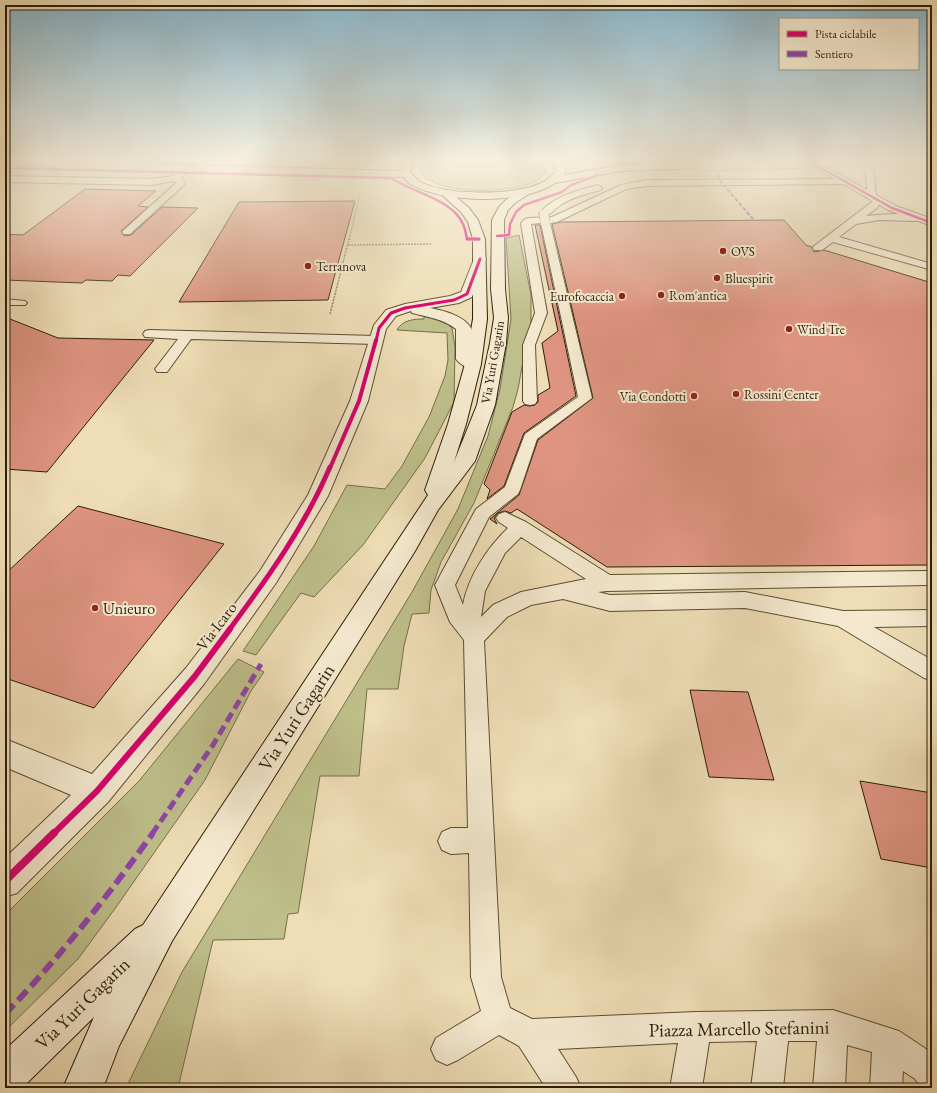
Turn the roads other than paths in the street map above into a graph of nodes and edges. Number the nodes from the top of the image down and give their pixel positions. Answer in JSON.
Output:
{"nodes":[{"id":1,"x":150,"y":211,"type":"edge"},
{"id":2,"x":466,"y":211,"type":"edge"},
{"id":3,"x":502,"y":211,"type":"edge"},
{"id":4,"x":547,"y":211,"type":"edge"},
{"id":5,"x":573,"y":211,"type":"edge"},
{"id":6,"x":867,"y":211,"type":"edge"},
{"id":7,"x":901,"y":211,"type":"edge"},
{"id":8,"x":915,"y":218,"type":"junction"},
{"id":9,"x":852,"y":222,"type":"junction"},
{"id":10,"x":932,"y":223,"type":"edge"},
{"id":11,"x":127,"y":232,"type":"dead end"},
{"id":12,"x":831,"y":238,"type":"junction"},
{"id":13,"x":818,"y":248,"type":"dead end"},
{"id":14,"x":480,"y":259,"type":"junction"},
{"id":15,"x":932,"y":267,"type":"edge"},
{"id":16,"x":5,"y":302,"type":"edge"},
{"id":17,"x":21,"y":303,"type":"dead end"},
{"id":18,"x":404,"y":308,"type":"junction"},
{"id":19,"x":149,"y":334,"type":"dead end"},
{"id":20,"x":187,"y":335,"type":"junction"},
{"id":21,"x":376,"y":340,"type":"junction"},
{"id":22,"x":473,"y":364,"type":"junction"},
{"id":23,"x":162,"y":370,"type":"dead end"},
{"id":24,"x":530,"y":401,"type":"dead end"},
{"id":25,"x":431,"y":505,"type":"junction"},
{"id":26,"x":928,"y":578,"type":"dead end"},
{"id":27,"x":607,"y":583,"type":"junction"},
{"id":28,"x":561,"y":592,"type":"junction"},
{"id":29,"x":932,"y":618,"type":"edge"},
{"id":30,"x":843,"y":619,"type":"junction"},
{"id":31,"x":474,"y":638,"type":"junction"},
{"id":32,"x":932,"y":671,"type":"edge"},
{"id":33,"x":5,"y":753,"type":"edge"},
{"id":34,"x":97,"y":791,"type":"junction"},
{"id":35,"x":481,"y":840,"type":"junction"},
{"id":36,"x":451,"y":841,"type":"dead end"},
{"id":37,"x":5,"y":881,"type":"edge"},
{"id":38,"x":160,"y":929,"type":"junction"},
{"id":39,"x":498,"y":1018,"type":"junction"},
{"id":40,"x":833,"y":1025,"type":"junction"},
{"id":41,"x":696,"y":1027,"type":"junction"},
{"id":42,"x":774,"y":1027,"type":"junction"},
{"id":43,"x":530,"y":1035,"type":"junction"},
{"id":44,"x":888,"y":1042,"type":"junction"},
{"id":45,"x":447,"y":1049,"type":"dead end"},
{"id":46,"x":932,"y":1076,"type":"edge"},
{"id":47,"x":5,"y":1077,"type":"edge"},
{"id":48,"x":84,"y":1088,"type":"edge"},
{"id":49,"x":565,"y":1088,"type":"edge"},
{"id":50,"x":686,"y":1088,"type":"edge"},
{"id":51,"x":767,"y":1088,"type":"edge"},
{"id":52,"x":829,"y":1088,"type":"edge"},
{"id":53,"x":886,"y":1088,"type":"edge"}],
"edges":[{"from":1,"to":11,"type":"lane"},
{"from":2,"to":14,"type":"main road","name":"Via Yuri Gagarin"},
{"from":3,"to":25,"type":"main road","name":"Via Yuri Gagarin"},
{"from":4,"to":31,"type":"lane"},
{"from":5,"to":24,"type":"lane"},
{"from":6,"to":9,"type":"lane"},
{"from":7,"to":8,"type":"main road"},
{"from":8,"to":9,"type":"lane"},
{"from":8,"to":10,"type":"main road"},
{"from":9,"to":12,"type":"lane"},
{"from":12,"to":13,"type":"lane"},
{"from":12,"to":15,"type":"lane"},
{"from":14,"to":18,"type":"main road","name":"Via Yuri Gagarin"},
{"from":14,"to":22,"type":"main road","name":"Via Yuri Gagarin"},
{"from":16,"to":17,"type":"lane"},
{"from":18,"to":21,"type":"main road","name":"Via Icaro"},
{"from":18,"to":22,"type":"main road","name":"Via Yuri Gagarin"},
{"from":19,"to":20,"type":"lane"},
{"from":20,"to":21,"type":"lane"},
{"from":20,"to":23,"type":"lane"},
{"from":21,"to":34,"type":"main road","name":"Via Icaro"},
{"from":22,"to":25,"type":"main road","name":"Via Yuri Gagarin"},
{"from":25,"to":38,"type":"main road","name":"Via Yuri Gagarin"},
{"from":26,"to":27,"type":"lane"},
{"from":27,"to":28,"type":"lane"},
{"from":27,"to":31,"type":"lane"},
{"from":28,"to":30,"type":"lane"},
{"from":28,"to":31,"type":"lane"},
{"from":29,"to":30,"type":"lane"},
{"from":30,"to":32,"type":"lane"},
{"from":31,"to":35,"type":"lane"},
{"from":33,"to":34,"type":"main road"},
{"from":34,"to":37,"type":"main road","name":"Via Icaro"},
{"from":35,"to":36,"type":"lane"},
{"from":35,"to":39,"type":"lane"},
{"from":38,"to":47,"type":"main road","name":"Via Yuri Gagarin"},
{"from":38,"to":48,"type":"main road","name":"Via Yuri Gagarin"},
{"from":39,"to":43,"type":"lane"},
{"from":39,"to":45,"type":"lane"},
{"from":40,"to":42,"type":"lane","name":"Piazza Marcello Stefanini"},
{"from":40,"to":44,"type":"lane","name":"Piazza Marcello Stefanini"},
{"from":40,"to":52,"type":"lane"},
{"from":41,"to":42,"type":"lane","name":"Piazza Marcello Stefanini"},
{"from":41,"to":43,"type":"lane","name":"Piazza Marcello Stefanini"},
{"from":41,"to":50,"type":"lane"},
{"from":42,"to":51,"type":"lane"},
{"from":43,"to":49,"type":"lane"},
{"from":44,"to":46,"type":"lane","name":"Piazza Marcello Stefanini"},
{"from":44,"to":53,"type":"lane"}]}
